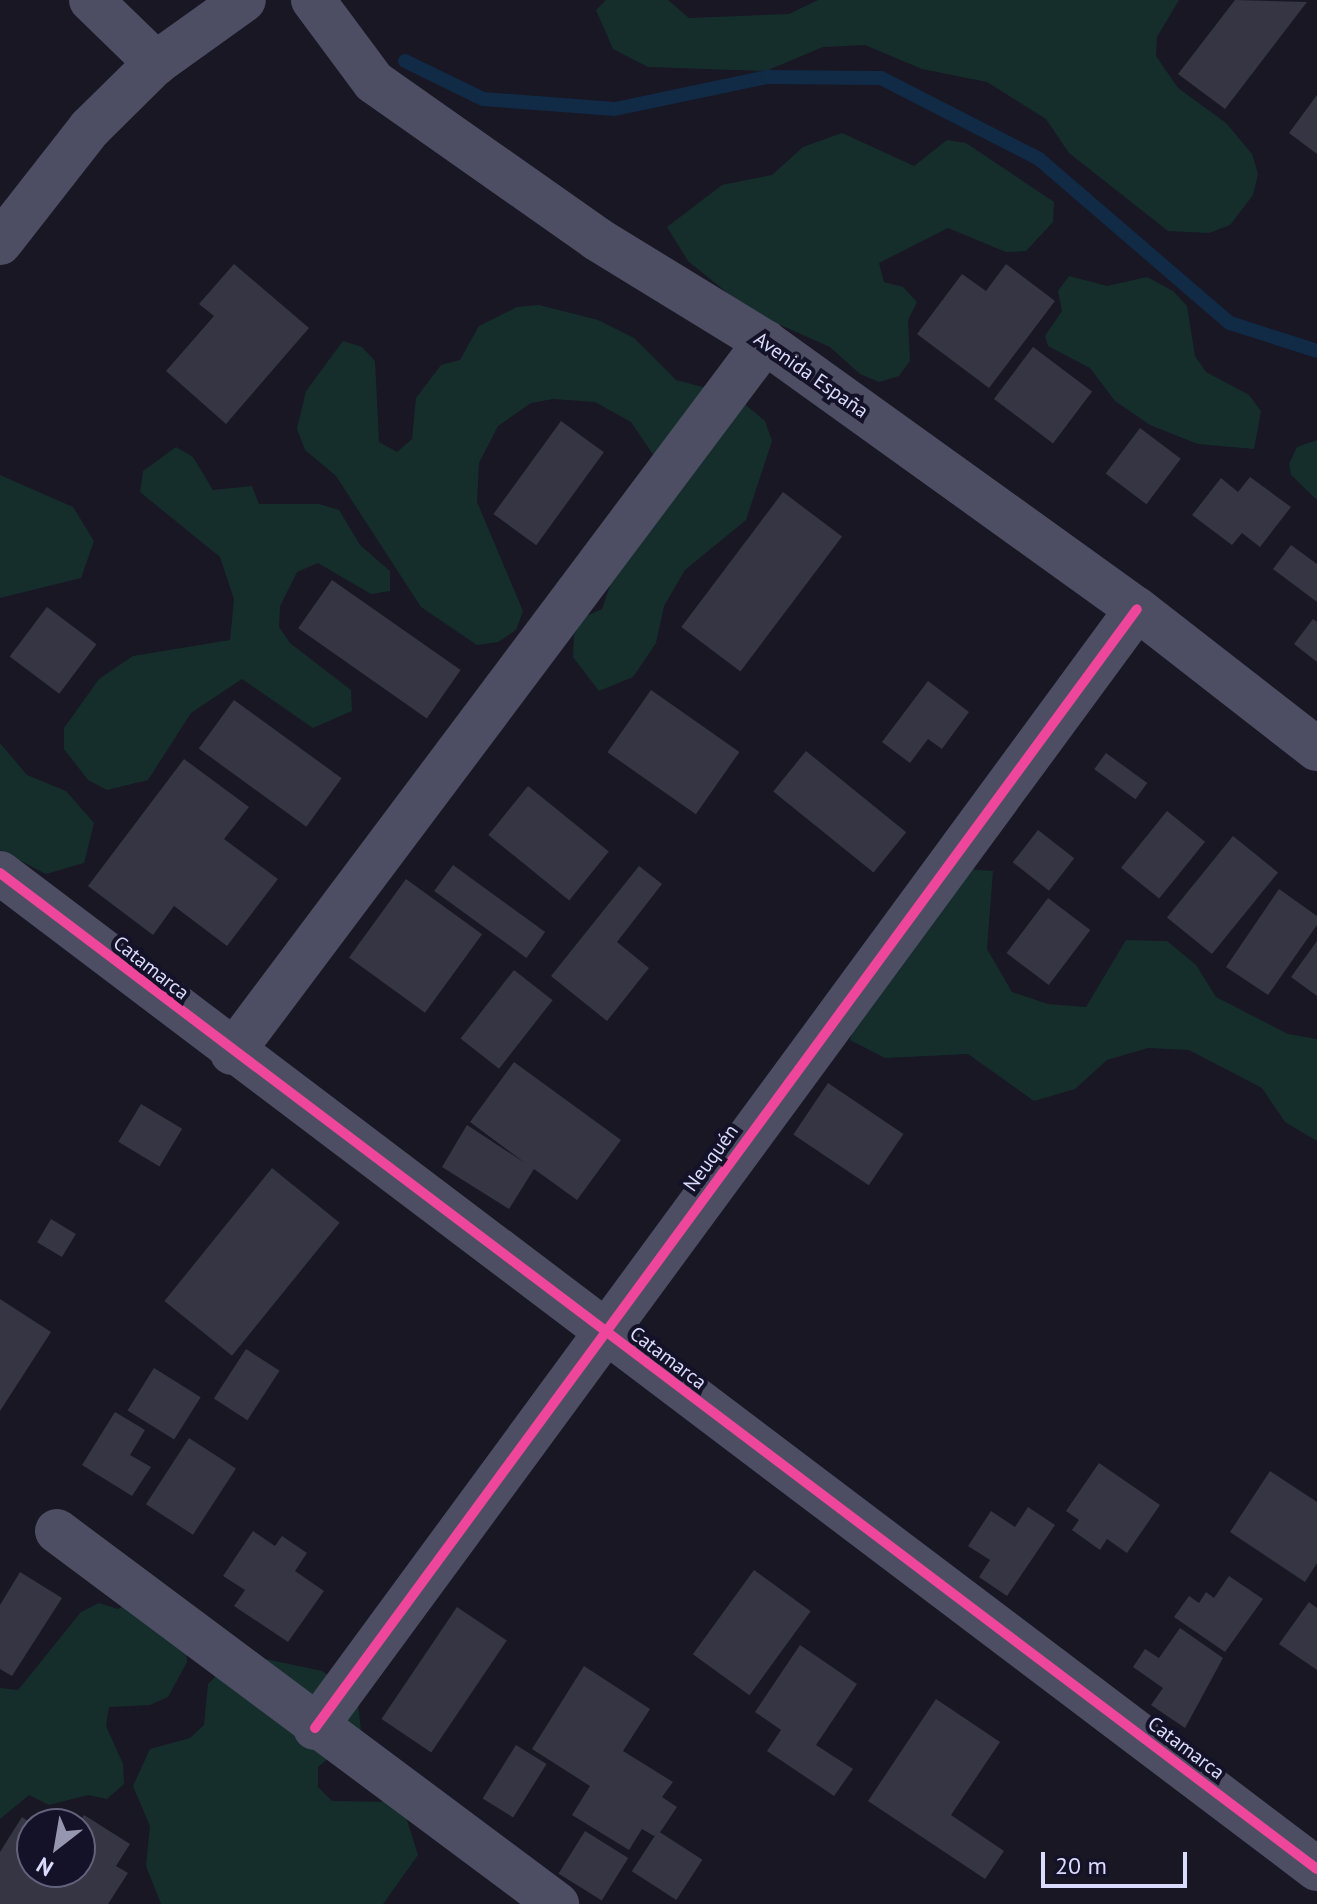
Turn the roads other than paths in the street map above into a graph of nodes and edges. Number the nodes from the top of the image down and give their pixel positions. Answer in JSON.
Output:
{"nodes":[{"id":1,"x":91,"y":0,"type":"edge"},
{"id":2,"x":244,"y":0,"type":"edge"},
{"id":3,"x":313,"y":0,"type":"edge"},
{"id":4,"x":156,"y":63,"type":"junction"},
{"id":5,"x":0,"y":243,"type":"edge"},
{"id":6,"x":765,"y":342,"type":"junction"},
{"id":7,"x":1137,"y":609,"type":"junction"},
{"id":8,"x":1317,"y":749,"type":"edge"},
{"id":9,"x":0,"y":873,"type":"edge"},
{"id":10,"x":232,"y":1053,"type":"junction"},
{"id":11,"x":604,"y":1333,"type":"junction"},
{"id":12,"x":57,"y":1531,"type":"dead end"},
{"id":13,"x":315,"y":1728,"type":"junction"},
{"id":14,"x":1317,"y":1869,"type":"edge"},
{"id":15,"x":557,"y":1904,"type":"edge"}],
"edges":[{"from":1,"to":4,"type":"street"},
{"from":2,"to":4,"type":"street"},
{"from":3,"to":6,"type":"street","name":"Avenida España"},
{"from":4,"to":5,"type":"street"},
{"from":6,"to":7,"type":"street","name":"Avenida España"},
{"from":6,"to":10,"type":"street"},
{"from":7,"to":8,"type":"street","name":"Avenida España"},
{"from":7,"to":11,"type":"street","name":"Neuquén"},
{"from":9,"to":10,"type":"street","name":"Catamarca"},
{"from":10,"to":11,"type":"street","name":"Catamarca"},
{"from":11,"to":13,"type":"street","name":"Neuquén"},
{"from":11,"to":14,"type":"street","name":"Catamarca"},
{"from":12,"to":13,"type":"street"},
{"from":13,"to":15,"type":"street"}]}
